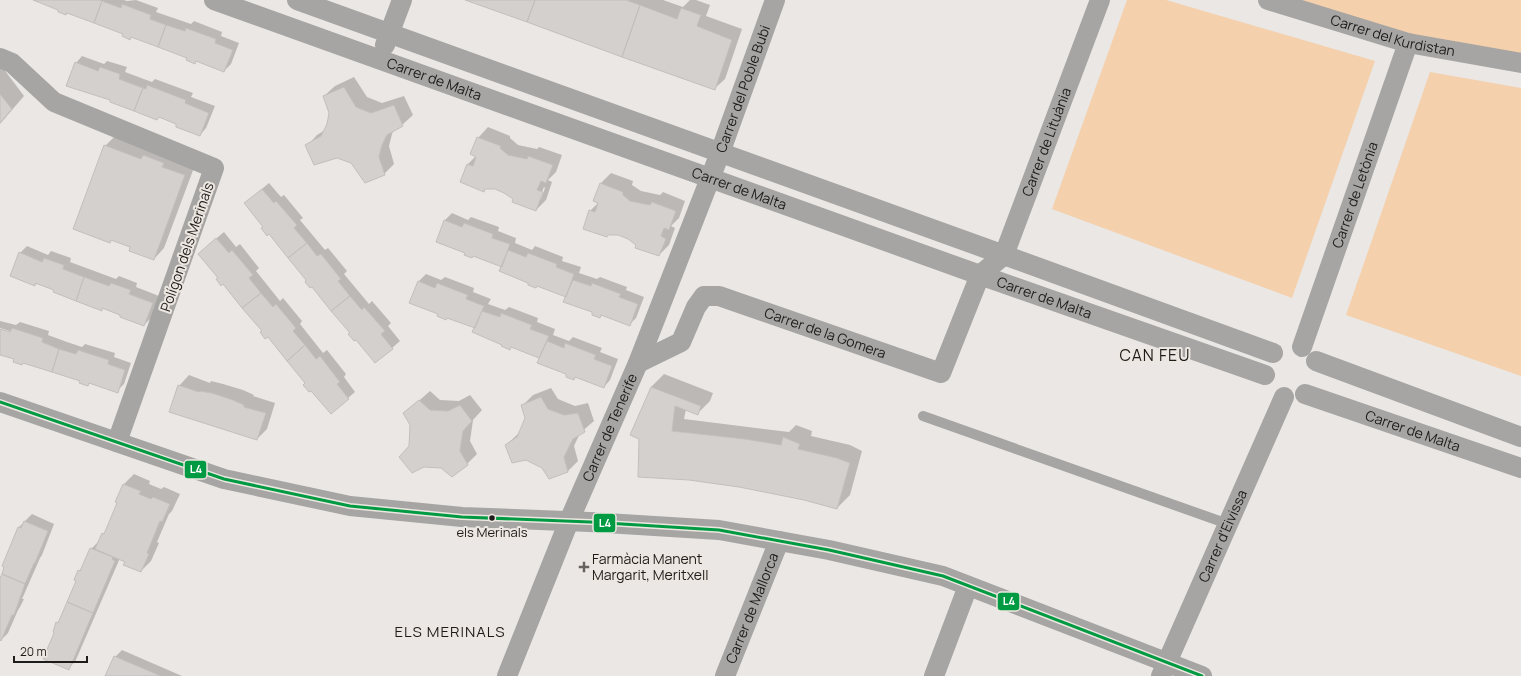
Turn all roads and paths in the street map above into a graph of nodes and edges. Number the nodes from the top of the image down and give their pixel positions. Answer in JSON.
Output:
{"nodes":[{"id":1,"x":214,"y":0,"type":"edge"},
{"id":2,"x":297,"y":0,"type":"edge"},
{"id":3,"x":402,"y":0,"type":"edge"},
{"id":4,"x":774,"y":0,"type":"edge"},
{"id":5,"x":1100,"y":0,"type":"edge"},
{"id":6,"x":1268,"y":0,"type":"edge"},
{"id":7,"x":390,"y":33,"type":"junction"},
{"id":8,"x":1408,"y":43,"type":"junction"},
{"id":9,"x":0,"y":58,"type":"edge"},
{"id":10,"x":380,"y":59,"type":"junction"},
{"id":11,"x":1521,"y":63,"type":"edge"},
{"id":12,"x":720,"y":153,"type":"junction"},
{"id":13,"x":710,"y":178,"type":"junction"},
{"id":14,"x":1004,"y":255,"type":"junction"},
{"id":15,"x":980,"y":275,"type":"junction"},
{"id":16,"x":1302,"y":347,"type":"junction"},
{"id":17,"x":1273,"y":353,"type":"junction"},
{"id":18,"x":1316,"y":362,"type":"junction"},
{"id":19,"x":638,"y":363,"type":"junction"},
{"id":20,"x":1265,"y":375,"type":"junction"},
{"id":21,"x":1305,"y":394,"type":"junction"},
{"id":22,"x":1284,"y":396,"type":"junction"},
{"id":23,"x":0,"y":402,"type":"edge"},
{"id":24,"x":923,"y":416,"type":"dead end"},
{"id":25,"x":1521,"y":437,"type":"edge"},
{"id":26,"x":117,"y":442,"type":"junction"},
{"id":27,"x":1521,"y":468,"type":"edge"},
{"id":28,"x":569,"y":521,"type":"junction"},
{"id":29,"x":1228,"y":524,"type":"junction"},
{"id":30,"x":779,"y":541,"type":"junction"},
{"id":31,"x":968,"y":586,"type":"junction"},
{"id":32,"x":1164,"y":669,"type":"edge"},
{"id":33,"x":507,"y":676,"type":"edge"},
{"id":34,"x":725,"y":676,"type":"edge"},
{"id":35,"x":934,"y":676,"type":"edge"},
{"id":36,"x":1202,"y":676,"type":"edge"}],
"edges":[{"from":1,"to":10,"type":"street","name":"Carrer de Malta"},
{"from":2,"to":7,"type":"street","name":"Carrer de Malta"},
{"from":3,"to":7,"type":"street"},
{"from":4,"to":12,"type":"street","name":"Carrer del Poble Bubi"},
{"from":5,"to":14,"type":"street","name":"Carrer de Lituània"},
{"from":6,"to":8,"type":"street","name":"Carrer del Kurdistan"},
{"from":7,"to":10,"type":"street"},
{"from":7,"to":12,"type":"street","name":"Carrer de Malta"},
{"from":8,"to":11,"type":"street","name":"Carrer del Kurdistan"},
{"from":8,"to":16,"type":"street","name":"Carrer de Letònia"},
{"from":9,"to":26,"type":"street","name":"Polígon dels Merinals"},
{"from":10,"to":13,"type":"street","name":"Carrer de Malta"},
{"from":12,"to":13,"type":"street","name":"Carrer del Poble Bubi"},
{"from":12,"to":14,"type":"street","name":"Carrer de Malta"},
{"from":13,"to":15,"type":"street","name":"Carrer de Malta"},
{"from":13,"to":19,"type":"street","name":"Carrer de Tenerife"},
{"from":14,"to":15,"type":"street","name":"Carrer de Lituània"},
{"from":14,"to":17,"type":"street","name":"Carrer de Malta"},
{"from":15,"to":19,"type":"street","name":"Carrer de la Gomera"},
{"from":15,"to":20,"type":"street","name":"Carrer de Malta"},
{"from":16,"to":17,"type":"street"},
{"from":16,"to":18,"type":"street"},
{"from":17,"to":20,"type":"street"},
{"from":18,"to":21,"type":"street"},
{"from":18,"to":25,"type":"street"},
{"from":19,"to":28,"type":"street","name":"Carrer de Tenerife"},
{"from":20,"to":22,"type":"street"},
{"from":21,"to":22,"type":"street"},
{"from":21,"to":27,"type":"street","name":"Carrer de Malta"},
{"from":22,"to":29,"type":"street","name":"Carrer d'Eivissa"},
{"from":23,"to":26,"type":"street"},
{"from":24,"to":29,"type":"lane"},
{"from":26,"to":28,"type":"street"},
{"from":28,"to":30,"type":"street"},
{"from":28,"to":33,"type":"street","name":"Carrer de Tenerife"},
{"from":29,"to":32,"type":"street","name":"Carrer d'Eivissa"},
{"from":30,"to":31,"type":"street"},
{"from":30,"to":34,"type":"street","name":"Carrer de Mallorca"},
{"from":31,"to":32,"type":"street"},
{"from":31,"to":35,"type":"street"},
{"from":32,"to":36,"type":"street"}]}
